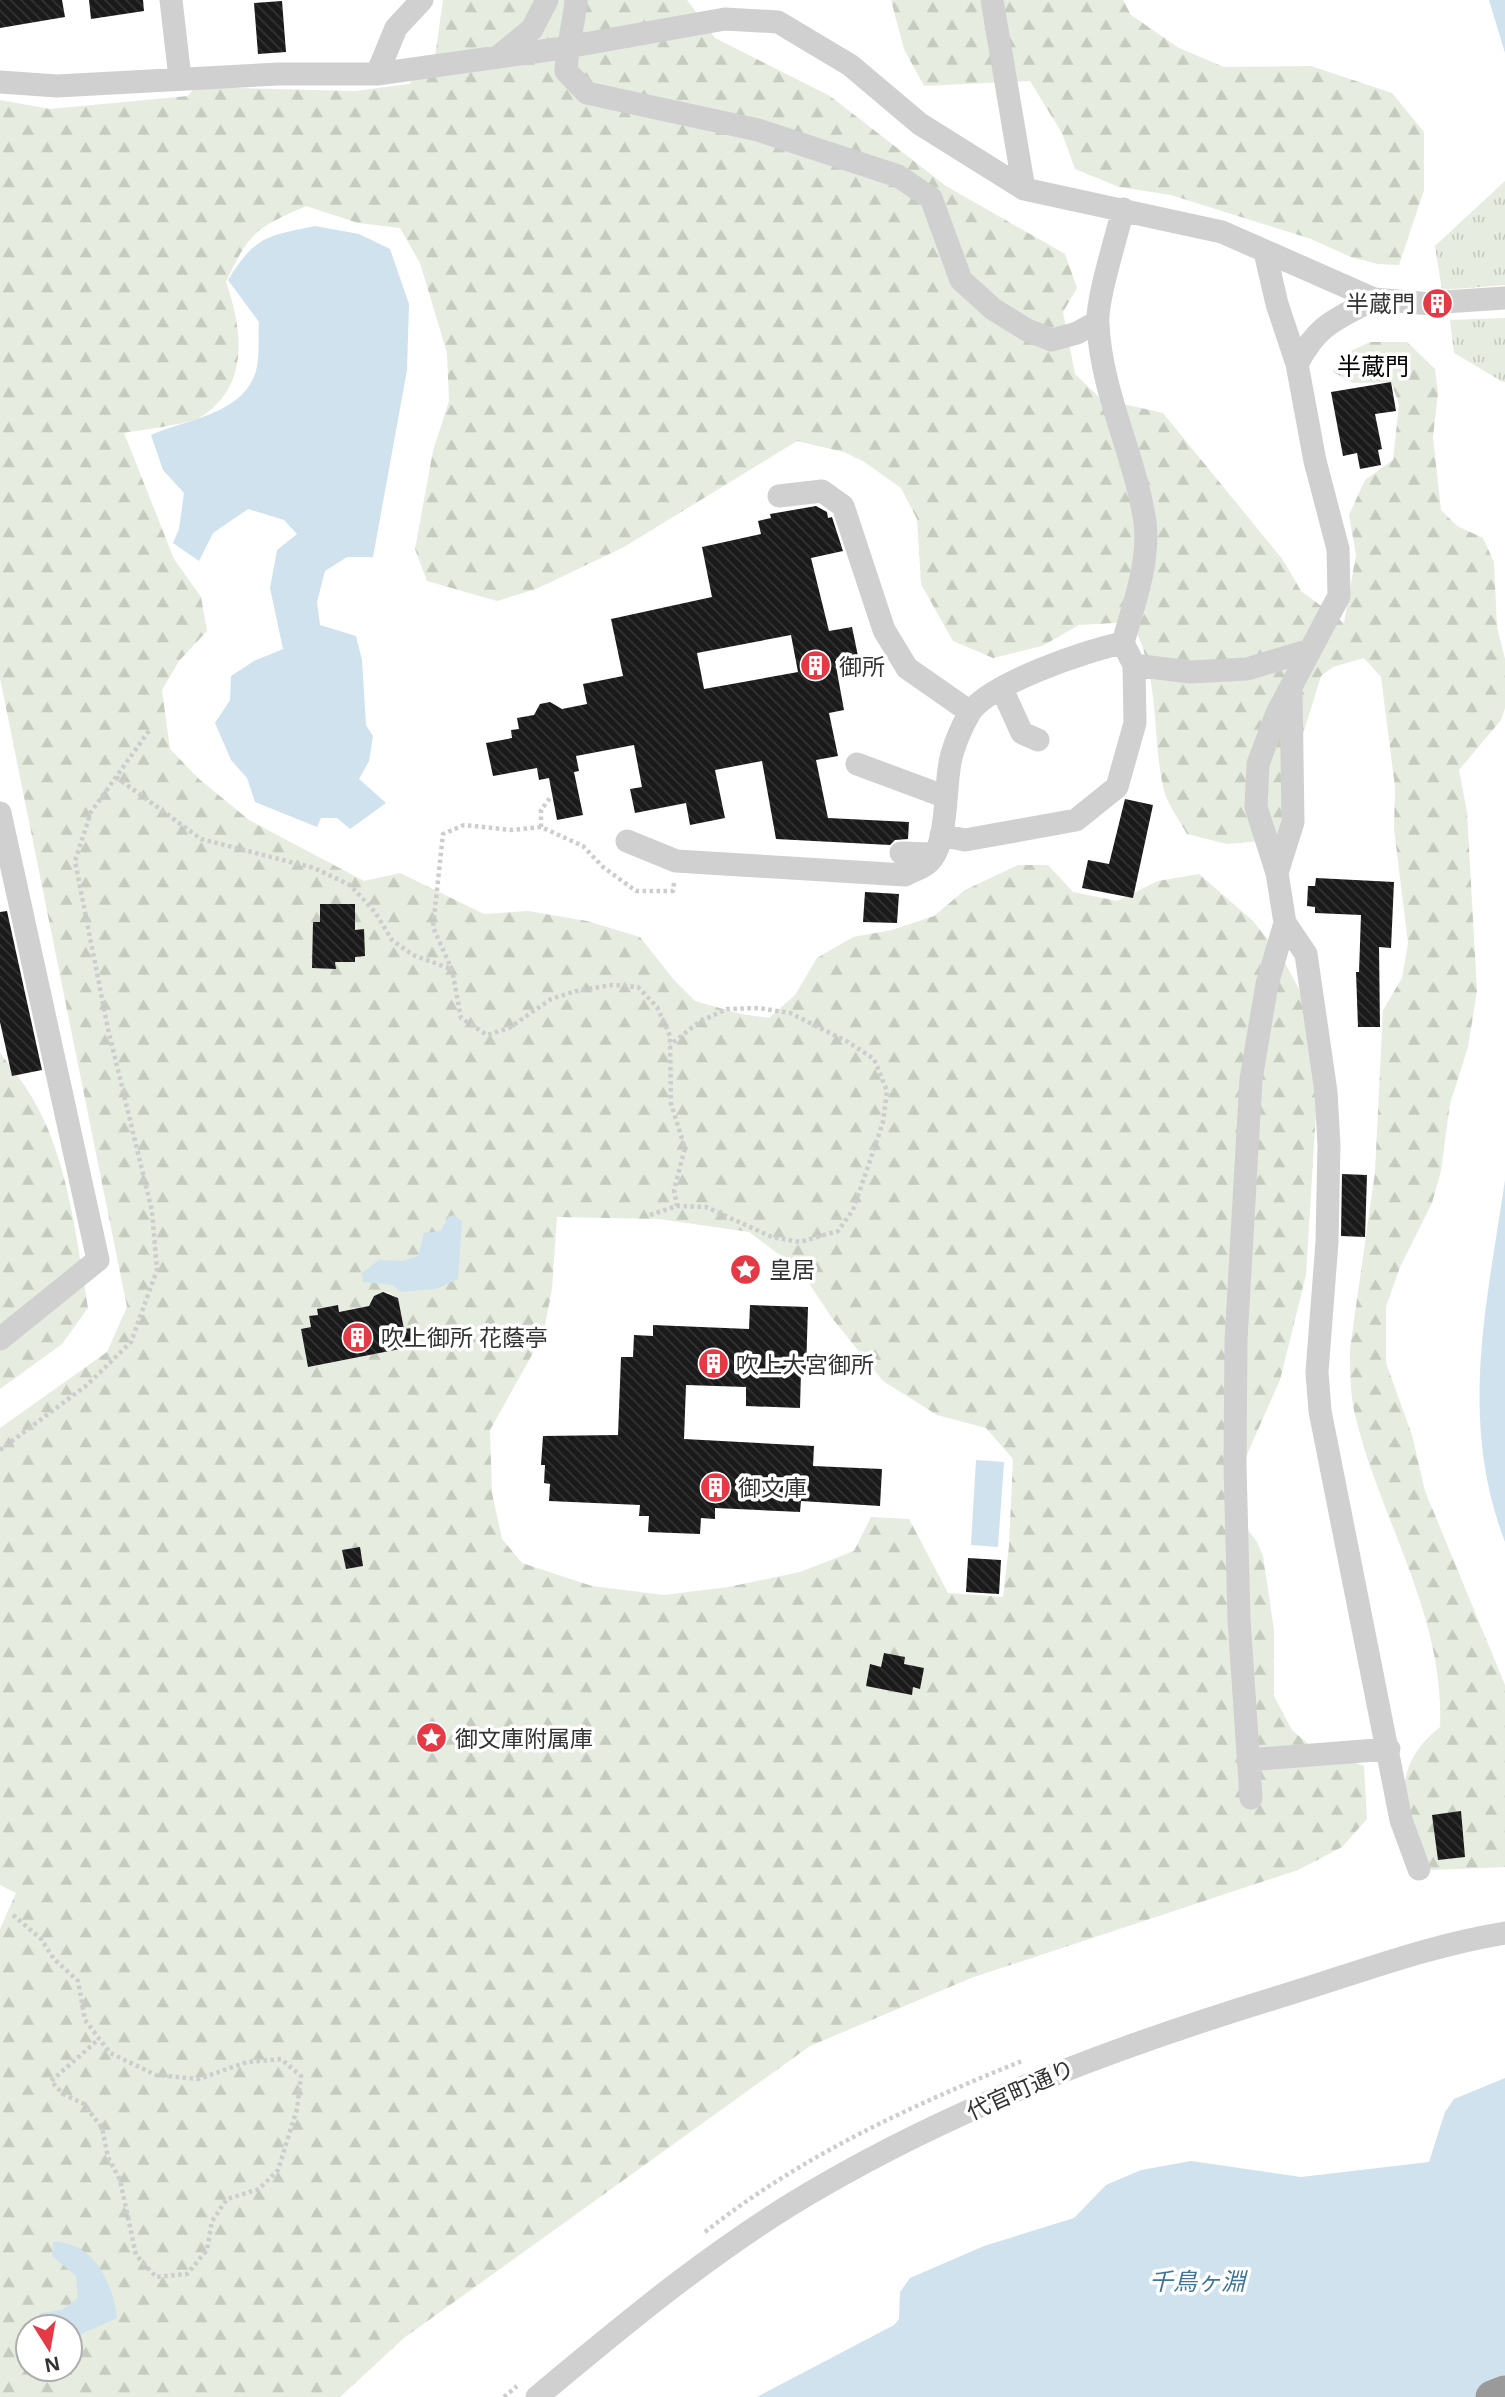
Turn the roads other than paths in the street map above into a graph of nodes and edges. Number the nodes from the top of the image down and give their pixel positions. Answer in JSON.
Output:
{"nodes":[{"id":1,"x":172,"y":0,"type":"edge"},
{"id":2,"x":422,"y":0,"type":"edge"},
{"id":3,"x":547,"y":0,"type":"edge"},
{"id":4,"x":576,"y":0,"type":"edge"},
{"id":5,"x":992,"y":0,"type":"edge"},
{"id":6,"x":567,"y":47,"type":"junction"},
{"id":7,"x":499,"y":57,"type":"junction"},
{"id":8,"x":377,"y":74,"type":"junction"},
{"id":9,"x":180,"y":78,"type":"junction"},
{"id":10,"x":0,"y":82,"type":"edge"},
{"id":11,"x":1024,"y":189,"type":"junction"},
{"id":12,"x":1123,"y":209,"type":"junction"},
{"id":13,"x":1265,"y":251,"type":"junction"},
{"id":14,"x":1505,"y":298,"type":"edge"},
{"id":15,"x":1374,"y":299,"type":"junction"},
{"id":16,"x":1097,"y":322,"type":"junction"},
{"id":17,"x":1297,"y":364,"type":"junction"},
{"id":18,"x":779,"y":496,"type":"dead end"},
{"id":19,"x":1123,"y":643,"type":"junction"},
{"id":20,"x":1310,"y":650,"type":"junction"},
{"id":21,"x":1134,"y":665,"type":"junction"},
{"id":22,"x":1290,"y":687,"type":"junction"},
{"id":23,"x":1002,"y":689,"type":"junction"},
{"id":24,"x":970,"y":712,"type":"junction"},
{"id":25,"x":1038,"y":740,"type":"dead end"},
{"id":26,"x":857,"y":764,"type":"dead end"},
{"id":27,"x":946,"y":797,"type":"junction"},
{"id":28,"x":2,"y":826,"type":"edge"},
{"id":29,"x":627,"y":841,"type":"dead end"},
{"id":30,"x":937,"y":844,"type":"junction"},
{"id":31,"x":901,"y":853,"type":"dead end"},
{"id":32,"x":1277,"y":873,"type":"junction"},
{"id":33,"x":1284,"y":923,"type":"junction"},
{"id":34,"x":0,"y":1339,"type":"edge"},
{"id":35,"x":1389,"y":1749,"type":"junction"},
{"id":36,"x":1248,"y":1760,"type":"junction"},
{"id":37,"x":1251,"y":1798,"type":"dead end"},
{"id":38,"x":1419,"y":1869,"type":"dead end"},
{"id":39,"x":1505,"y":1933,"type":"edge"},
{"id":40,"x":588,"y":2355,"type":"junction"},
{"id":41,"x":1505,"y":2392,"type":"edge"},
{"id":42,"x":537,"y":2397,"type":"edge"},
{"id":43,"x":548,"y":2397,"type":"edge"},
{"id":44,"x":1492,"y":2397,"type":"edge"}],
"edges":[{"from":1,"to":9,"type":"street"},
{"from":2,"to":8,"type":"street"},
{"from":3,"to":7,"type":"street"},
{"from":4,"to":6,"type":"street"},
{"from":5,"to":11,"type":"street"},
{"from":6,"to":7,"type":"street"},
{"from":6,"to":11,"type":"street"},
{"from":6,"to":16,"type":"street"},
{"from":7,"to":8,"type":"street"},
{"from":8,"to":9,"type":"street"},
{"from":9,"to":10,"type":"street"},
{"from":11,"to":12,"type":"street"},
{"from":12,"to":13,"type":"street"},
{"from":12,"to":16,"type":"street"},
{"from":13,"to":15,"type":"street"},
{"from":13,"to":17,"type":"street"},
{"from":14,"to":15,"type":"street"},
{"from":15,"to":17,"type":"street"},
{"from":16,"to":19,"type":"street"},
{"from":17,"to":20,"type":"street"},
{"from":18,"to":24,"type":"street"},
{"from":19,"to":21,"type":"street"},
{"from":19,"to":23,"type":"street"},
{"from":20,"to":21,"type":"street"},
{"from":20,"to":22,"type":"street"},
{"from":21,"to":30,"type":"street"},
{"from":22,"to":32,"type":"street"},
{"from":22,"to":32,"type":"street"},
{"from":23,"to":24,"type":"street"},
{"from":23,"to":25,"type":"street"},
{"from":24,"to":27,"type":"street"},
{"from":26,"to":27,"type":"street"},
{"from":27,"to":30,"type":"street"},
{"from":28,"to":34,"type":"street"},
{"from":29,"to":30,"type":"street"},
{"from":30,"to":31,"type":"street"},
{"from":32,"to":33,"type":"street"},
{"from":33,"to":35,"type":"street"},
{"from":33,"to":36,"type":"street"},
{"from":35,"to":36,"type":"street"},
{"from":35,"to":38,"type":"street"},
{"from":36,"to":37,"type":"street"},
{"from":39,"to":40,"type":"street","name":"代官町通り"},
{"from":40,"to":42,"type":"street","name":"代官町通り"},
{"from":40,"to":43,"type":"street","name":"代官町通り"},
{"from":41,"to":44,"type":"highway"}]}
